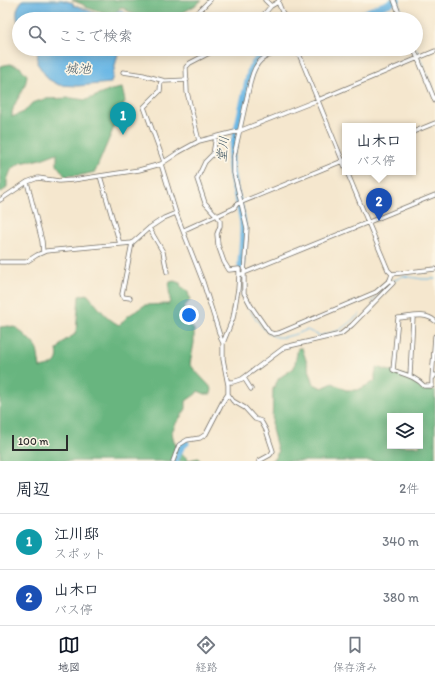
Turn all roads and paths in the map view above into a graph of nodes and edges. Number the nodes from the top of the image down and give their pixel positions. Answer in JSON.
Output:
{"nodes":[{"id":1,"x":210,"y":0,"type":"edge"},
{"id":2,"x":265,"y":0,"type":"edge"},
{"id":3,"x":278,"y":1,"type":"edge"},
{"id":4,"x":394,"y":1,"type":"edge"},
{"id":5,"x":271,"y":6,"type":"junction"},
{"id":6,"x":198,"y":12,"type":"edge"},
{"id":7,"x":266,"y":12,"type":"edge"},
{"id":8,"x":282,"y":12,"type":"edge"},
{"id":9,"x":398,"y":12,"type":"edge"},
{"id":10,"x":435,"y":51,"type":"edge"},
{"id":11,"x":204,"y":56,"type":"edge"},
{"id":12,"x":269,"y":56,"type":"edge"},
{"id":13,"x":300,"y":56,"type":"edge"},
{"id":14,"x":423,"y":56,"type":"edge"},
{"id":15,"x":423,"y":56,"type":"edge"},
{"id":16,"x":418,"y":58,"type":"junction"},
{"id":17,"x":123,"y":72,"type":"dead end"},
{"id":18,"x":161,"y":80,"type":"junction"},
{"id":19,"x":186,"y":80,"type":"junction"},
{"id":20,"x":318,"y":100,"type":"junction"},
{"id":21,"x":435,"y":101,"type":"edge"},
{"id":22,"x":435,"y":123,"type":"edge"},
{"id":23,"x":239,"y":131,"type":"junction"},
{"id":24,"x":416,"y":131,"type":"edge"},
{"id":25,"x":216,"y":137,"type":"junction"},
{"id":26,"x":199,"y":141,"type":"junction"},
{"id":27,"x":342,"y":155,"type":"edge"},
{"id":28,"x":342,"y":161,"type":"edge"},
{"id":29,"x":162,"y":163,"type":"junction"},
{"id":30,"x":348,"y":175,"type":"edge"},
{"id":31,"x":100,"y":176,"type":"junction"},
{"id":32,"x":27,"y":182,"type":"junction"},
{"id":33,"x":435,"y":195,"type":"edge"},
{"id":34,"x":0,"y":200,"type":"edge"},
{"id":35,"x":240,"y":204,"type":"junction"},
{"id":36,"x":176,"y":213,"type":"junction"},
{"id":37,"x":217,"y":215,"type":"junction"},
{"id":38,"x":368,"y":222,"type":"junction"},
{"id":39,"x":149,"y":228,"type":"junction"},
{"id":40,"x":184,"y":230,"type":"junction"},
{"id":41,"x":132,"y":243,"type":"junction"},
{"id":42,"x":120,"y":244,"type":"junction"},
{"id":43,"x":43,"y":252,"type":"junction"},
{"id":44,"x":0,"y":262,"type":"edge"},
{"id":45,"x":435,"y":269,"type":"edge"},
{"id":46,"x":167,"y":272,"type":"dead end"},
{"id":47,"x":241,"y":274,"type":"junction"},
{"id":48,"x":392,"y":274,"type":"junction"},
{"id":49,"x":390,"y":280,"type":"junction"},
{"id":50,"x":130,"y":298,"type":"dead end"},
{"id":51,"x":413,"y":317,"type":"junction"},
{"id":52,"x":435,"y":321,"type":"edge"},
{"id":53,"x":435,"y":336,"type":"edge"},
{"id":54,"x":223,"y":343,"type":"junction"},
{"id":55,"x":410,"y":375,"type":"junction"},
{"id":56,"x":435,"y":375,"type":"edge"},
{"id":57,"x":244,"y":378,"type":"junction"},
{"id":58,"x":432,"y":379,"type":"junction"},
{"id":59,"x":228,"y":382,"type":"junction"},
{"id":60,"x":252,"y":389,"type":"dead end"},
{"id":61,"x":228,"y":394,"type":"junction"},
{"id":62,"x":173,"y":461,"type":"edge"},
{"id":63,"x":259,"y":461,"type":"edge"}],
"edges":[{"from":1,"to":6,"type":"street"},
{"from":2,"to":5,"type":"street"},
{"from":3,"to":5,"type":"street"},
{"from":3,"to":8,"type":"street"},
{"from":4,"to":9,"type":"street"},
{"from":5,"to":7,"type":"street"},
{"from":10,"to":15,"type":"street"},
{"from":11,"to":19,"type":"street"},
{"from":12,"to":23,"type":"street"},
{"from":13,"to":20,"type":"street"},
{"from":14,"to":16,"type":"street"},
{"from":16,"to":20,"type":"street"},
{"from":16,"to":21,"type":"street"},
{"from":17,"to":18,"type":"street"},
{"from":18,"to":19,"type":"street"},
{"from":18,"to":29,"type":"street"},
{"from":19,"to":26,"type":"street"},
{"from":20,"to":23,"type":"street"},
{"from":20,"to":27,"type":"street"},
{"from":22,"to":24,"type":"street"},
{"from":23,"to":25,"type":"street"},
{"from":23,"to":35,"type":"street"},
{"from":25,"to":26,"type":"street"},
{"from":25,"to":37,"type":"street"},
{"from":26,"to":29,"type":"street"},
{"from":28,"to":35,"type":"street"},
{"from":29,"to":31,"type":"street"},
{"from":29,"to":36,"type":"street"},
{"from":30,"to":38,"type":"street"},
{"from":31,"to":32,"type":"street"},
{"from":31,"to":42,"type":"street"},
{"from":32,"to":34,"type":"street"},
{"from":32,"to":43,"type":"street"},
{"from":33,"to":38,"type":"street"},
{"from":35,"to":37,"type":"street"},
{"from":35,"to":47,"type":"street"},
{"from":36,"to":39,"type":"street"},
{"from":36,"to":40,"type":"street"},
{"from":37,"to":40,"type":"street"},
{"from":37,"to":47,"type":"street"},
{"from":38,"to":47,"type":"street"},
{"from":38,"to":48,"type":"street"},
{"from":39,"to":41,"type":"street"},
{"from":39,"to":46,"type":"street"},
{"from":40,"to":54,"type":"street"},
{"from":41,"to":42,"type":"street"},
{"from":41,"to":50,"type":"street"},
{"from":42,"to":43,"type":"street"},
{"from":43,"to":44,"type":"street"},
{"from":45,"to":48,"type":"street"},
{"from":47,"to":49,"type":"street"},
{"from":47,"to":54,"type":"street"},
{"from":48,"to":49,"type":"street"},
{"from":49,"to":57,"type":"street"},
{"from":51,"to":52,"type":"street"},
{"from":51,"to":55,"type":"street"},
{"from":51,"to":55,"type":"street"},
{"from":53,"to":58,"type":"street"},
{"from":54,"to":59,"type":"street"},
{"from":55,"to":58,"type":"street"},
{"from":56,"to":58,"type":"street"},
{"from":57,"to":59,"type":"street"},
{"from":57,"to":60,"type":"street"},
{"from":59,"to":61,"type":"street"},
{"from":61,"to":62,"type":"street"},
{"from":61,"to":63,"type":"street"}]}
